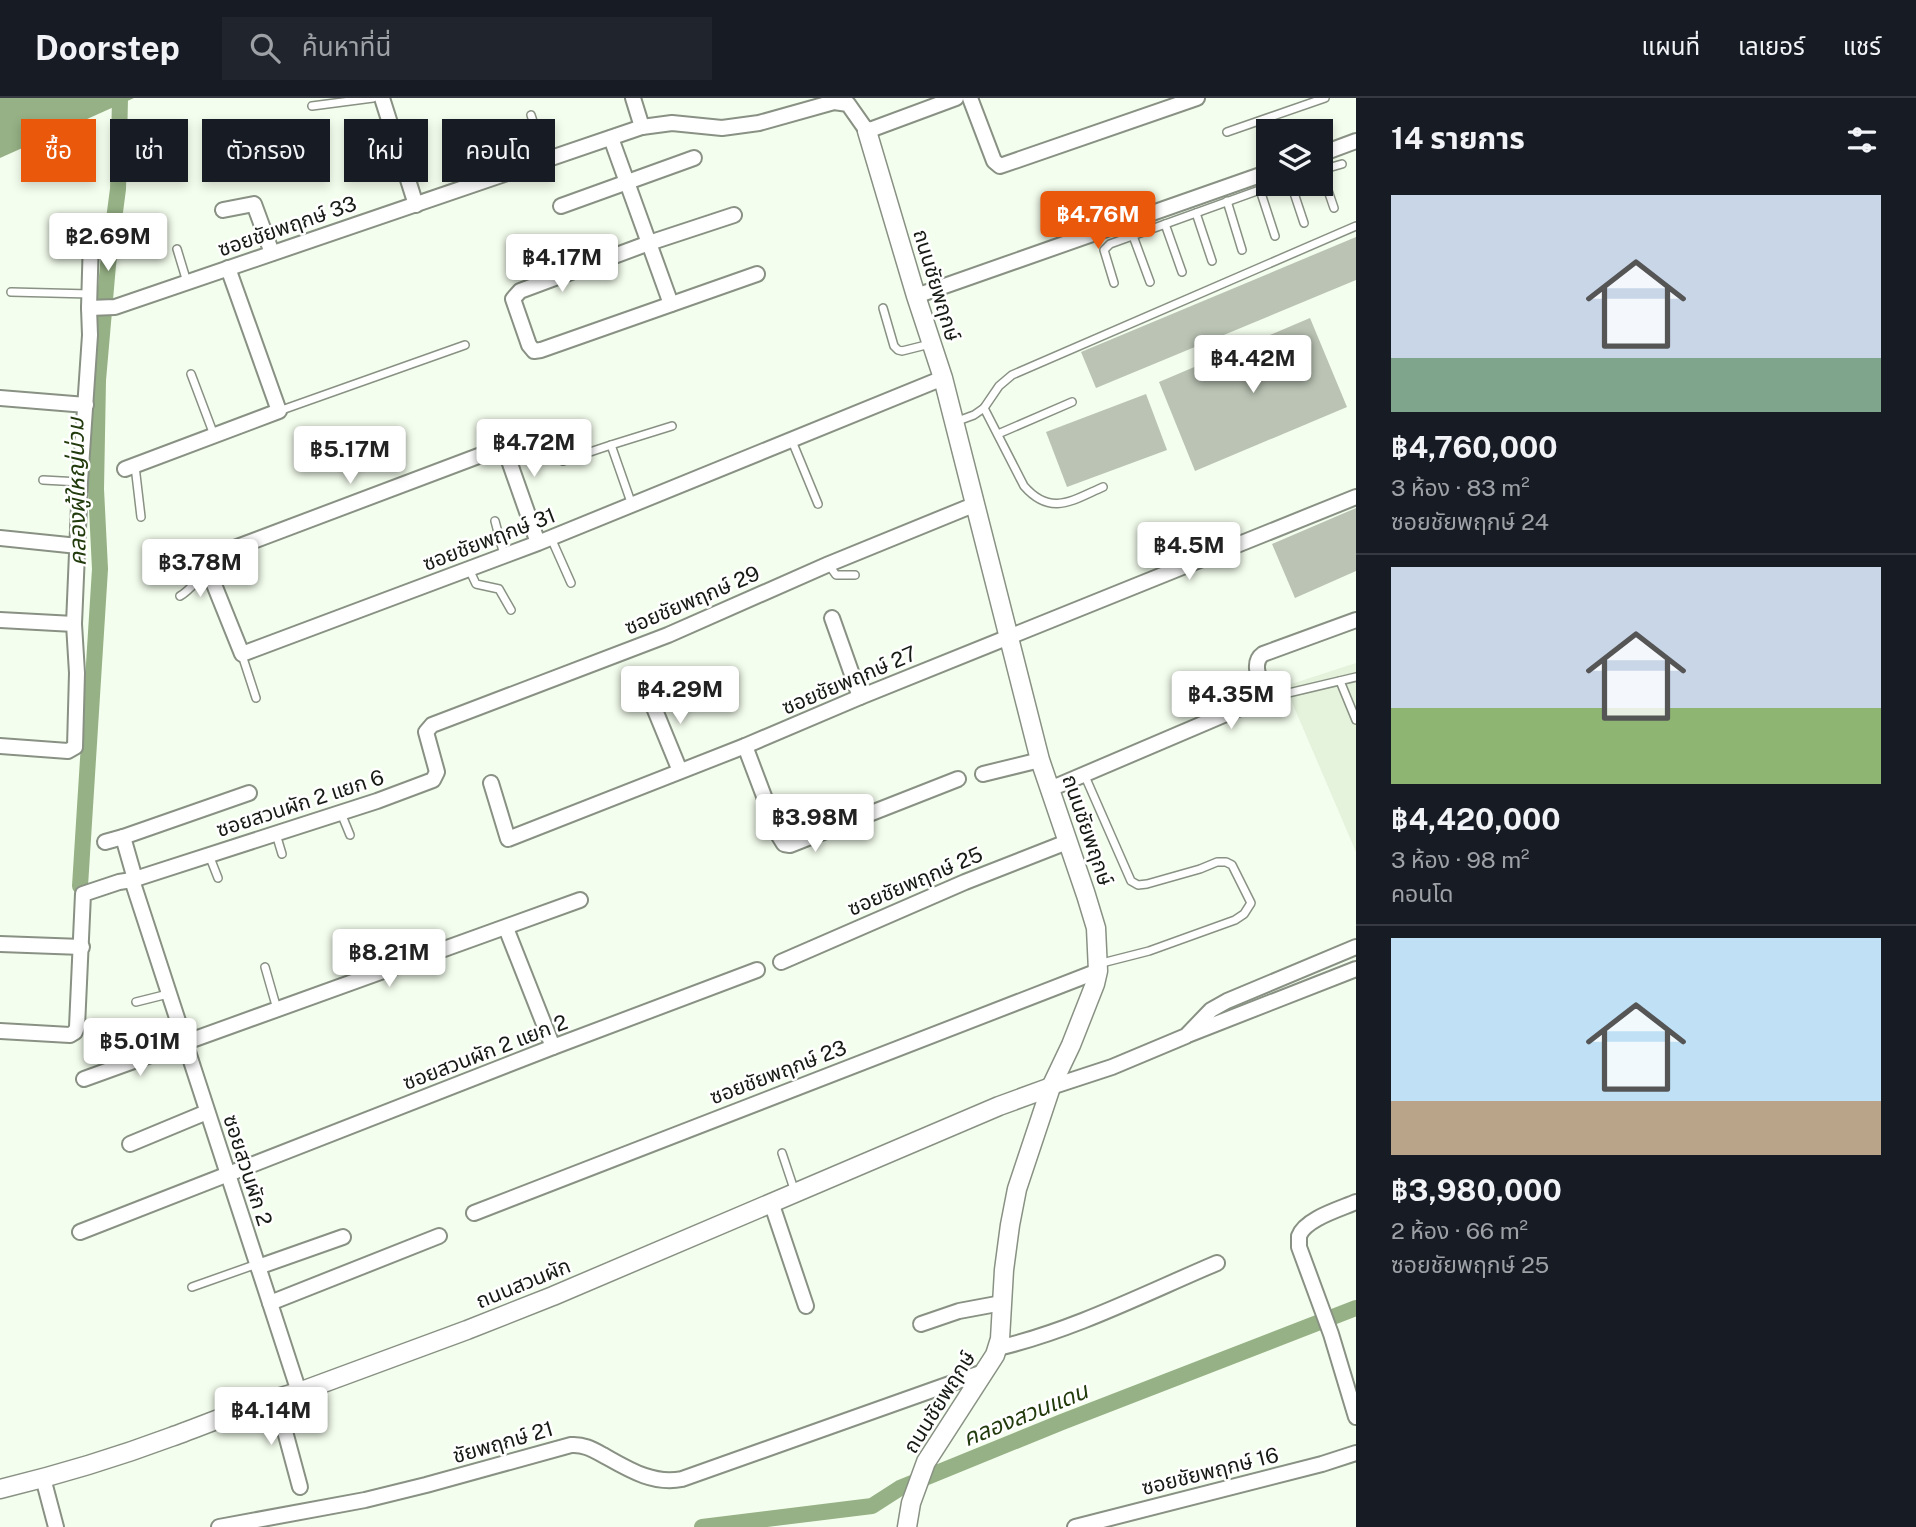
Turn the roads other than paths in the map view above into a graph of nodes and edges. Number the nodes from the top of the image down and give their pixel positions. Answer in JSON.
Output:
{"nodes":[{"id":1,"x":373,"y":98,"type":"edge"},
{"id":2,"x":382,"y":98,"type":"edge"},
{"id":3,"x":633,"y":98,"type":"edge"},
{"id":4,"x":956,"y":98,"type":"edge"},
{"id":5,"x":970,"y":98,"type":"edge"},
{"id":6,"x":1197,"y":98,"type":"edge"},
{"id":7,"x":1325,"y":98,"type":"edge"},
{"id":8,"x":312,"y":106,"type":"dead end"},
{"id":9,"x":531,"y":115,"type":"dead end"},
{"id":10,"x":532,"y":119,"type":"edge"},
{"id":11,"x":642,"y":127,"type":"junction"},
{"id":12,"x":867,"y":131,"type":"junction"},
{"id":13,"x":1227,"y":132,"type":"dead end"},
{"id":14,"x":611,"y":138,"type":"junction"},
{"id":15,"x":1356,"y":141,"type":"edge"},
{"id":16,"x":1333,"y":150,"type":"edge"},
{"id":17,"x":555,"y":156,"type":"edge"},
{"id":18,"x":694,"y":158,"type":"dead end"},
{"id":19,"x":1342,"y":164,"type":"dead end"},
{"id":20,"x":1333,"y":167,"type":"edge"},
{"id":21,"x":1256,"y":177,"type":"edge"},
{"id":22,"x":480,"y":182,"type":"edge"},
{"id":23,"x":627,"y":183,"type":"junction"},
{"id":24,"x":1256,"y":191,"type":"edge"},
{"id":25,"x":1262,"y":196,"type":"edge"},
{"id":26,"x":1295,"y":196,"type":"edge"},
{"id":27,"x":1330,"y":196,"type":"edge"},
{"id":28,"x":1227,"y":201,"type":"junction"},
{"id":29,"x":416,"y":205,"type":"junction"},
{"id":30,"x":561,"y":206,"type":"dead end"},
{"id":31,"x":1334,"y":208,"type":"dead end"},
{"id":32,"x":223,"y":210,"type":"dead end"},
{"id":33,"x":1196,"y":213,"type":"junction"},
{"id":34,"x":734,"y":215,"type":"dead end"},
{"id":35,"x":1304,"y":223,"type":"dead end"},
{"id":36,"x":1165,"y":224,"type":"junction"},
{"id":37,"x":1356,"y":226,"type":"edge"},
{"id":38,"x":1133,"y":236,"type":"junction"},
{"id":39,"x":1275,"y":236,"type":"dead end"},
{"id":40,"x":91,"y":237,"type":"dead end"},
{"id":41,"x":649,"y":243,"type":"junction"},
{"id":42,"x":177,"y":249,"type":"dead end"},
{"id":43,"x":1242,"y":250,"type":"dead end"},
{"id":44,"x":271,"y":253,"type":"junction"},
{"id":45,"x":1212,"y":261,"type":"dead end"},
{"id":46,"x":228,"y":268,"type":"junction"},
{"id":47,"x":1182,"y":272,"type":"dead end"},
{"id":48,"x":757,"y":274,"type":"dead end"},
{"id":49,"x":187,"y":282,"type":"junction"},
{"id":50,"x":1150,"y":282,"type":"dead end"},
{"id":51,"x":1114,"y":283,"type":"dead end"},
{"id":52,"x":11,"y":292,"type":"dead end"},
{"id":53,"x":916,"y":296,"type":"junction"},
{"id":54,"x":671,"y":304,"type":"junction"},
{"id":55,"x":94,"y":305,"type":"junction"},
{"id":56,"x":883,"y":308,"type":"dead end"},
{"id":57,"x":931,"y":343,"type":"junction"},
{"id":58,"x":465,"y":345,"type":"dead end"},
{"id":59,"x":191,"y":374,"type":"dead end"},
{"id":60,"x":943,"y":378,"type":"junction"},
{"id":61,"x":0,"y":398,"type":"edge"},
{"id":62,"x":1072,"y":402,"type":"dead end"},
{"id":63,"x":86,"y":405,"type":"junction"},
{"id":64,"x":984,"y":408,"type":"junction"},
{"id":65,"x":279,"y":411,"type":"junction"},
{"id":66,"x":954,"y":422,"type":"junction"},
{"id":67,"x":671,"y":426,"type":"dead end"},
{"id":68,"x":998,"y":434,"type":"junction"},
{"id":69,"x":215,"y":436,"type":"junction"},
{"id":70,"x":792,"y":441,"type":"junction"},
{"id":71,"x":611,"y":445,"type":"junction"},
{"id":72,"x":563,"y":461,"type":"dead end"},
{"id":73,"x":130,"y":467,"type":"joint"},
{"id":74,"x":43,"y":480,"type":"dead end"},
{"id":75,"x":80,"y":482,"type":"junction"},
{"id":76,"x":1103,"y":487,"type":"dead end"},
{"id":77,"x":1356,"y":497,"type":"edge"},
{"id":78,"x":818,"y":504,"type":"dead end"},
{"id":79,"x":976,"y":504,"type":"junction"},
{"id":80,"x":632,"y":506,"type":"junction"},
{"id":81,"x":142,"y":517,"type":"dead end"},
{"id":82,"x":495,"y":522,"type":"dead end"},
{"id":83,"x":0,"y":538,"type":"edge"},
{"id":84,"x":545,"y":541,"type":"junction"},
{"id":85,"x":78,"y":546,"type":"junction"},
{"id":86,"x":505,"y":556,"type":"junction"},
{"id":87,"x":829,"y":564,"type":"junction"},
{"id":88,"x":468,"y":569,"type":"junction"},
{"id":89,"x":207,"y":571,"type":"junction"},
{"id":90,"x":855,"y":575,"type":"dead end"},
{"id":91,"x":570,"y":583,"type":"dead end"},
{"id":92,"x":180,"y":596,"type":"dead end"},
{"id":93,"x":510,"y":610,"type":"dead end"},
{"id":94,"x":832,"y":618,"type":"dead end"},
{"id":95,"x":0,"y":620,"type":"edge"},
{"id":96,"x":1356,"y":620,"type":"edge"},
{"id":97,"x":74,"y":624,"type":"junction"},
{"id":98,"x":1010,"y":636,"type":"junction"},
{"id":99,"x":242,"y":654,"type":"junction"},
{"id":100,"x":1356,"y":677,"type":"edge"},
{"id":101,"x":1340,"y":681,"type":"junction"},
{"id":102,"x":648,"y":693,"type":"dead end"},
{"id":103,"x":860,"y":697,"type":"junction"},
{"id":104,"x":256,"y":698,"type":"dead end"},
{"id":105,"x":1268,"y":698,"type":"junction"},
{"id":106,"x":1356,"y":720,"type":"edge"},
{"id":107,"x":426,"y":733,"type":"joint"},
{"id":108,"x":0,"y":746,"type":"edge"},
{"id":109,"x":745,"y":746,"type":"junction"},
{"id":110,"x":1040,"y":760,"type":"junction"},
{"id":111,"x":680,"y":771,"type":"junction"},
{"id":112,"x":983,"y":774,"type":"dead end"},
{"id":113,"x":1084,"y":774,"type":"junction"},
{"id":114,"x":958,"y":779,"type":"dead end"},
{"id":115,"x":491,"y":783,"type":"dead end"},
{"id":116,"x":1050,"y":789,"type":"junction"},
{"id":117,"x":249,"y":793,"type":"dead end"},
{"id":118,"x":341,"y":813,"type":"junction"},
{"id":119,"x":276,"y":834,"type":"junction"},
{"id":120,"x":350,"y":835,"type":"dead end"},
{"id":121,"x":122,"y":837,"type":"junction"},
{"id":122,"x":105,"y":842,"type":"dead end"},
{"id":123,"x":1067,"y":842,"type":"junction"},
{"id":124,"x":282,"y":854,"type":"dead end"},
{"id":125,"x":209,"y":855,"type":"junction"},
{"id":126,"x":218,"y":878,"type":"dead end"},
{"id":127,"x":133,"y":880,"type":"junction"},
{"id":128,"x":580,"y":900,"type":"dead end"},
{"id":129,"x":506,"y":928,"type":"junction"},
{"id":130,"x":0,"y":944,"type":"edge"},
{"id":131,"x":82,"y":947,"type":"junction"},
{"id":132,"x":1356,"y":947,"type":"edge"},
{"id":133,"x":781,"y":962,"type":"dead end"},
{"id":134,"x":265,"y":967,"type":"dead end"},
{"id":135,"x":1098,"y":968,"type":"junction"},
{"id":136,"x":1356,"y":969,"type":"edge"},
{"id":137,"x":757,"y":970,"type":"dead end"},
{"id":138,"x":168,"y":994,"type":"junction"},
{"id":139,"x":136,"y":1002,"type":"dead end"},
{"id":140,"x":278,"y":1010,"type":"junction"},
{"id":141,"x":0,"y":1031,"type":"edge"},
{"id":142,"x":1186,"y":1036,"type":"junction"},
{"id":143,"x":185,"y":1043,"type":"junction"},
{"id":144,"x":553,"y":1047,"type":"junction"},
{"id":145,"x":85,"y":1079,"type":"dead end"},
{"id":146,"x":1051,"y":1087,"type":"junction"},
{"id":147,"x":207,"y":1112,"type":"junction"},
{"id":148,"x":130,"y":1144,"type":"dead end"},
{"id":149,"x":782,"y":1153,"type":"dead end"},
{"id":150,"x":228,"y":1175,"type":"junction"},
{"id":151,"x":796,"y":1192,"type":"junction"},
{"id":152,"x":771,"y":1202,"type":"junction"},
{"id":153,"x":1356,"y":1202,"type":"edge"},
{"id":154,"x":474,"y":1213,"type":"dead end"},
{"id":155,"x":80,"y":1232,"type":"dead end"},
{"id":156,"x":439,"y":1236,"type":"dead end"},
{"id":157,"x":343,"y":1237,"type":"dead end"},
{"id":158,"x":1217,"y":1263,"type":"dead end"},
{"id":159,"x":258,"y":1265,"type":"junction"},
{"id":160,"x":192,"y":1287,"type":"dead end"},
{"id":161,"x":270,"y":1303,"type":"junction"},
{"id":162,"x":1002,"y":1303,"type":"junction"},
{"id":163,"x":806,"y":1306,"type":"dead end"},
{"id":164,"x":921,"y":1324,"type":"dead end"},
{"id":165,"x":998,"y":1348,"type":"junction"},
{"id":166,"x":986,"y":1371,"type":"junction"},
{"id":167,"x":1351,"y":1385,"type":"edge"},
{"id":168,"x":299,"y":1392,"type":"junction"},
{"id":169,"x":276,"y":1398,"type":"junction"},
{"id":170,"x":1356,"y":1417,"type":"edge"},
{"id":171,"x":1356,"y":1453,"type":"edge"},
{"id":172,"x":43,"y":1478,"type":"junction"},
{"id":173,"x":300,"y":1488,"type":"dead end"},
{"id":174,"x":0,"y":1489,"type":"edge"},
{"id":175,"x":56,"y":1527,"type":"edge"},
{"id":176,"x":219,"y":1527,"type":"edge"},
{"id":177,"x":907,"y":1527,"type":"edge"},
{"id":178,"x":1074,"y":1527,"type":"edge"}],
"edges":[{"from":1,"to":8,"type":"lane"},
{"from":2,"to":29,"type":"street"},
{"from":3,"to":11,"type":"street"},
{"from":4,"to":12,"type":"street"},
{"from":5,"to":6,"type":"street"},
{"from":7,"to":13,"type":"lane"},
{"from":9,"to":10,"type":"lane"},
{"from":11,"to":12,"type":"street","name":"ซอยชัยพฤกษ์ 33"},
{"from":11,"to":14,"type":"street","name":"ซอยชัยพฤกษ์ 33"},
{"from":12,"to":53,"type":"street","name":"ถนนชัยพฤกษ์"},
{"from":14,"to":17,"type":"street","name":"ซอยชัยพฤกษ์ 33"},
{"from":14,"to":23,"type":"street"},
{"from":15,"to":16,"type":"street"},
{"from":18,"to":23,"type":"street"},
{"from":19,"to":20,"type":"lane"},
{"from":21,"to":53,"type":"street"},
{"from":22,"to":29,"type":"street","name":"ซอยชัยพฤกษ์ 33"},
{"from":23,"to":30,"type":"street"},
{"from":23,"to":41,"type":"street"},
{"from":24,"to":28,"type":"lane"},
{"from":25,"to":39,"type":"lane"},
{"from":26,"to":35,"type":"lane"},
{"from":27,"to":31,"type":"lane"},
{"from":28,"to":33,"type":"lane"},
{"from":28,"to":43,"type":"lane"},
{"from":29,"to":44,"type":"street","name":"ซอยชัยพฤกษ์ 33"},
{"from":32,"to":44,"type":"street"},
{"from":33,"to":36,"type":"lane"},
{"from":33,"to":45,"type":"lane"},
{"from":34,"to":41,"type":"street"},
{"from":36,"to":38,"type":"lane"},
{"from":36,"to":47,"type":"lane"},
{"from":37,"to":64,"type":"lane"},
{"from":38,"to":50,"type":"lane"},
{"from":38,"to":51,"type":"lane"},
{"from":40,"to":55,"type":"street"},
{"from":41,"to":54,"type":"street"},
{"from":41,"to":54,"type":"street"},
{"from":42,"to":49,"type":"lane"},
{"from":44,"to":46,"type":"street","name":"ซอยชัยพฤกษ์ 33"},
{"from":46,"to":49,"type":"street","name":"ซอยชัยพฤกษ์ 33"},
{"from":46,"to":65,"type":"street"},
{"from":48,"to":54,"type":"street"},
{"from":49,"to":55,"type":"street","name":"ซอยชัยพฤกษ์ 33"},
{"from":52,"to":55,"type":"lane"},
{"from":53,"to":57,"type":"street","name":"ถนนชัยพฤกษ์"},
{"from":55,"to":63,"type":"street"},
{"from":56,"to":57,"type":"lane"},
{"from":57,"to":60,"type":"street","name":"ถนนชัยพฤกษ์"},
{"from":58,"to":65,"type":"lane"},
{"from":59,"to":69,"type":"lane"},
{"from":60,"to":66,"type":"street","name":"ถนนชัยพฤกษ์"},
{"from":60,"to":70,"type":"street","name":"ซอยชัยพฤกษ์ 31"},
{"from":61,"to":63,"type":"street"},
{"from":62,"to":68,"type":"lane"},
{"from":63,"to":75,"type":"street"},
{"from":64,"to":66,"type":"lane"},
{"from":64,"to":68,"type":"lane"},
{"from":65,"to":69,"type":"street"},
{"from":66,"to":79,"type":"street","name":"ถนนชัยพฤกษ์"},
{"from":67,"to":71,"type":"lane"},
{"from":68,"to":76,"type":"lane"},
{"from":69,"to":73,"type":"street"},
{"from":70,"to":78,"type":"lane"},
{"from":70,"to":80,"type":"street","name":"ซอยชัยพฤกษ์ 31"},
{"from":71,"to":72,"type":"lane"},
{"from":71,"to":80,"type":"lane"},
{"from":73,"to":81,"type":"lane"},
{"from":74,"to":75,"type":"lane"},
{"from":75,"to":85,"type":"street"},
{"from":77,"to":98,"type":"street","name":"ซอยชัยพฤกษ์ 27"},
{"from":79,"to":87,"type":"street","name":"ซอยชัยพฤกษ์ 29"},
{"from":79,"to":98,"type":"street","name":"ถนนชัยพฤกษ์"},
{"from":80,"to":84,"type":"street","name":"ซอยชัยพฤกษ์ 31"},
{"from":82,"to":86,"type":"lane"},
{"from":83,"to":85,"type":"street"},
{"from":84,"to":86,"type":"street","name":"ซอยชัยพฤกษ์ 31"},
{"from":84,"to":89,"type":"street"},
{"from":84,"to":91,"type":"lane"},
{"from":85,"to":97,"type":"street"},
{"from":86,"to":88,"type":"street","name":"ซอยชัยพฤกษ์ 31"},
{"from":87,"to":90,"type":"lane"},
{"from":87,"to":107,"type":"street","name":"ซอยชัยพฤกษ์ 29"},
{"from":88,"to":93,"type":"lane"},
{"from":88,"to":99,"type":"street","name":"ซอยชัยพฤกษ์ 31"},
{"from":89,"to":92,"type":"lane"},
{"from":89,"to":99,"type":"street"},
{"from":94,"to":103,"type":"street"},
{"from":95,"to":97,"type":"street"},
{"from":96,"to":105,"type":"street"},
{"from":97,"to":108,"type":"street"},
{"from":98,"to":103,"type":"street","name":"ซอยชัยพฤกษ์ 27"},
{"from":98,"to":110,"type":"street","name":"ถนนชัยพฤกษ์"},
{"from":99,"to":104,"type":"lane"},
{"from":100,"to":101,"type":"lane"},
{"from":101,"to":105,"type":"lane"},
{"from":101,"to":106,"type":"lane"},
{"from":102,"to":111,"type":"street"},
{"from":103,"to":109,"type":"street","name":"ซอยชัยพฤกษ์ 27"},
{"from":105,"to":113,"type":"street"},
{"from":107,"to":118,"type":"street","name":"ซอยสวนผัก 2 แยก 6"},
{"from":109,"to":111,"type":"street","name":"ซอยชัยพฤกษ์ 27"},
{"from":109,"to":114,"type":"street"},
{"from":110,"to":112,"type":"street"},
{"from":110,"to":116,"type":"street","name":"ถนนชัยพฤกษ์"},
{"from":111,"to":115,"type":"street","name":"ซอยชัยพฤกษ์ 27"},
{"from":113,"to":116,"type":"street"},
{"from":113,"to":135,"type":"lane"},
{"from":116,"to":123,"type":"street","name":"ถนนชัยพฤกษ์"},
{"from":117,"to":121,"type":"street"},
{"from":118,"to":119,"type":"street","name":"ซอยสวนผัก 2 แยก 6"},
{"from":118,"to":120,"type":"lane"},
{"from":119,"to":124,"type":"lane"},
{"from":119,"to":125,"type":"street","name":"ซอยสวนผัก 2 แยก 6"},
{"from":121,"to":122,"type":"street"},
{"from":121,"to":127,"type":"street","name":"ซอยสวนผัก 2"},
{"from":123,"to":133,"type":"street","name":"ซอยชัยพฤกษ์ 25"},
{"from":123,"to":135,"type":"street","name":"ถนนชัยพฤกษ์"},
{"from":125,"to":126,"type":"lane"},
{"from":125,"to":127,"type":"street","name":"ซอยสวนผัก 2 แยก 6"},
{"from":127,"to":131,"type":"street","name":"ซอยสวนผัก 2 แยก 6"},
{"from":127,"to":138,"type":"street","name":"ซอยสวนผัก 2"},
{"from":128,"to":129,"type":"street"},
{"from":129,"to":140,"type":"street"},
{"from":129,"to":144,"type":"street"},
{"from":130,"to":131,"type":"street"},
{"from":131,"to":141,"type":"street"},
{"from":132,"to":142,"type":"street"},
{"from":134,"to":140,"type":"lane"},
{"from":135,"to":146,"type":"street","name":"ถนนชัยพฤกษ์"},
{"from":135,"to":154,"type":"street","name":"ซอยชัยพฤกษ์ 23"},
{"from":136,"to":142,"type":"street"},
{"from":137,"to":144,"type":"street","name":"ซอยสวนผัก 2 แยก 2"},
{"from":138,"to":139,"type":"lane"},
{"from":138,"to":143,"type":"street","name":"ซอยสวนผัก 2"},
{"from":140,"to":143,"type":"street"},
{"from":142,"to":146,"type":"street"},
{"from":143,"to":145,"type":"street"},
{"from":143,"to":147,"type":"street","name":"ซอยสวนผัก 2"},
{"from":144,"to":150,"type":"street","name":"ซอยสวนผัก 2 แยก 2"},
{"from":146,"to":151,"type":"street","name":"ถนนสวนผัก"},
{"from":146,"to":162,"type":"street","name":"ถนนชัยพฤกษ์"},
{"from":147,"to":148,"type":"street"},
{"from":147,"to":150,"type":"street","name":"ซอยสวนผัก 2"},
{"from":149,"to":151,"type":"lane"},
{"from":150,"to":155,"type":"street","name":"ซอยสวนผัก 2 แยก 2"},
{"from":150,"to":159,"type":"street","name":"ซอยสวนผัก 2"},
{"from":151,"to":152,"type":"street","name":"ถนนสวนผัก"},
{"from":152,"to":163,"type":"street"},
{"from":152,"to":168,"type":"street","name":"ถนนสวนผัก"},
{"from":153,"to":167,"type":"street"},
{"from":156,"to":161,"type":"street"},
{"from":157,"to":159,"type":"street"},
{"from":158,"to":165,"type":"street"},
{"from":159,"to":160,"type":"lane"},
{"from":159,"to":161,"type":"street","name":"ซอยสวนผัก 2"},
{"from":161,"to":168,"type":"street","name":"ซอยสวนผัก 2"},
{"from":162,"to":164,"type":"street"},
{"from":162,"to":165,"type":"street","name":"ถนนชัยพฤกษ์"},
{"from":165,"to":166,"type":"street","name":"ถนนชัยพฤกษ์"},
{"from":166,"to":176,"type":"street","name":"ชัยพฤกษ์ 21"},
{"from":166,"to":177,"type":"street","name":"ถนนชัยพฤกษ์"},
{"from":167,"to":170,"type":"street"},
{"from":168,"to":169,"type":"street","name":"ถนนสวนผัก"},
{"from":169,"to":172,"type":"street","name":"ถนนสวนผัก"},
{"from":169,"to":173,"type":"street"},
{"from":171,"to":178,"type":"street","name":"ซอยชัยพฤกษ์ 16"},
{"from":172,"to":174,"type":"street","name":"ถนนสวนผัก"},
{"from":172,"to":175,"type":"street"}]}
